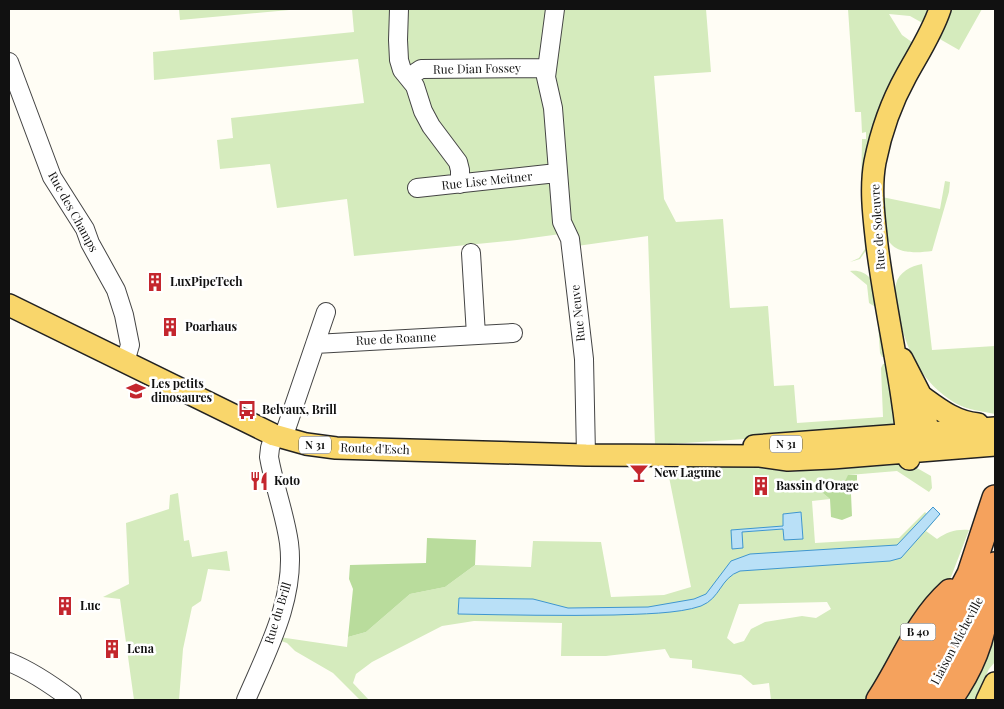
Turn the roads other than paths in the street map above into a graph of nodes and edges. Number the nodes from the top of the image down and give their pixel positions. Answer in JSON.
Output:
{"nodes":[{"id":1,"x":399,"y":9,"type":"edge"},
{"id":2,"x":555,"y":9,"type":"edge"},
{"id":3,"x":940,"y":9,"type":"edge"},
{"id":4,"x":9,"y":62,"type":"edge"},
{"id":5,"x":546,"y":68,"type":"junction"},
{"id":6,"x":409,"y":78,"type":"junction"},
{"id":7,"x":557,"y":173,"type":"junction"},
{"id":8,"x":460,"y":184,"type":"junction"},
{"id":9,"x":417,"y":188,"type":"dead end"},
{"id":10,"x":472,"y":253,"type":"dead end"},
{"id":11,"x":9,"y":305,"type":"edge"},
{"id":12,"x":326,"y":312,"type":"dead end"},
{"id":13,"x":513,"y":332,"type":"dead end"},
{"id":14,"x":476,"y":335,"type":"junction"},
{"id":15,"x":893,"y":339,"type":"junction"},
{"id":16,"x":315,"y":344,"type":"junction"},
{"id":17,"x":125,"y":362,"type":"junction"},
{"id":18,"x":921,"y":396,"type":"junction"},
{"id":19,"x":995,"y":427,"type":"edge"},
{"id":20,"x":278,"y":436,"type":"junction"},
{"id":21,"x":912,"y":445,"type":"junction"},
{"id":22,"x":995,"y":445,"type":"edge"},
{"id":23,"x":995,"y":453,"type":"edge"},
{"id":24,"x":586,"y":455,"type":"junction"},
{"id":25,"x":658,"y":456,"type":"junction"},
{"id":26,"x":729,"y":456,"type":"junction"},
{"id":27,"x":995,"y":498,"type":"edge"},
{"id":28,"x":985,"y":573,"type":"edge"},
{"id":29,"x":9,"y":662,"type":"edge"},
{"id":30,"x":995,"y":683,"type":"edge"},
{"id":31,"x":72,"y":700,"type":"edge"},
{"id":32,"x":246,"y":700,"type":"edge"},
{"id":33,"x":880,"y":700,"type":"edge"},
{"id":34,"x":901,"y":700,"type":"edge"},
{"id":35,"x":924,"y":700,"type":"edge"},
{"id":36,"x":949,"y":700,"type":"edge"},
{"id":37,"x":987,"y":700,"type":"edge"}],
"edges":[{"from":1,"to":6,"type":"street"},
{"from":2,"to":5,"type":"street","name":"Rue Neuve"},
{"from":3,"to":15,"type":"main road","name":"Rue de Soleuvre"},
{"from":4,"to":17,"type":"street","name":"Rue des Champs"},
{"from":5,"to":6,"type":"street","name":"Rue Dian Fossey"},
{"from":5,"to":7,"type":"street","name":"Rue Neuve"},
{"from":6,"to":8,"type":"street"},
{"from":7,"to":8,"type":"street","name":"Rue Lise Meitner"},
{"from":7,"to":24,"type":"street","name":"Rue Neuve"},
{"from":8,"to":9,"type":"street","name":"Rue Lise Meitner"},
{"from":10,"to":14,"type":"street"},
{"from":11,"to":17,"type":"main road","name":"Route d'Esch","number":"N 31"},
{"from":12,"to":16,"type":"street","name":"Rue du Brill"},
{"from":13,"to":14,"type":"street","name":"Rue de Roanne"},
{"from":14,"to":16,"type":"street","name":"Rue de Roanne"},
{"from":15,"to":18,"type":"main road"},
{"from":15,"to":21,"type":"main road"},
{"from":16,"to":20,"type":"street","name":"Rue du Brill"},
{"from":17,"to":20,"type":"main road","name":"Route d'Esch","number":"N 31"},
{"from":18,"to":19,"type":"main road"},
{"from":18,"to":21,"type":"main road"},
{"from":19,"to":21,"type":"main road","number":"N 31"},
{"from":20,"to":24,"type":"main road","name":"Route d'Esch","number":"N 31"},
{"from":20,"to":32,"type":"street","name":"Rue du Brill"},
{"from":21,"to":22,"type":"main road","number":"N 31"},
{"from":21,"to":23,"type":"main road","number":"N 31"},
{"from":21,"to":25,"type":"main road","number":"N 31"},
{"from":21,"to":26,"type":"main road","number":"N 31"},
{"from":21,"to":26,"type":"main road","number":"N 31"},
{"from":24,"to":25,"type":"main road","name":"Route d'Esch","number":"N 31"},
{"from":25,"to":26,"type":"main road","number":"N 31"},
{"from":27,"to":28,"type":"highway","number":"B 40"},
{"from":28,"to":33,"type":"highway","number":"B 40"},
{"from":28,"to":34,"type":"highway","name":"Liaison Micheville","number":"B 40"},
{"from":28,"to":35,"type":"highway","name":"Liaison Micheville","number":"B 40"},
{"from":28,"to":36,"type":"highway","number":"B 40"},
{"from":29,"to":31,"type":"street"},
{"from":30,"to":37,"type":"main road"}]}
